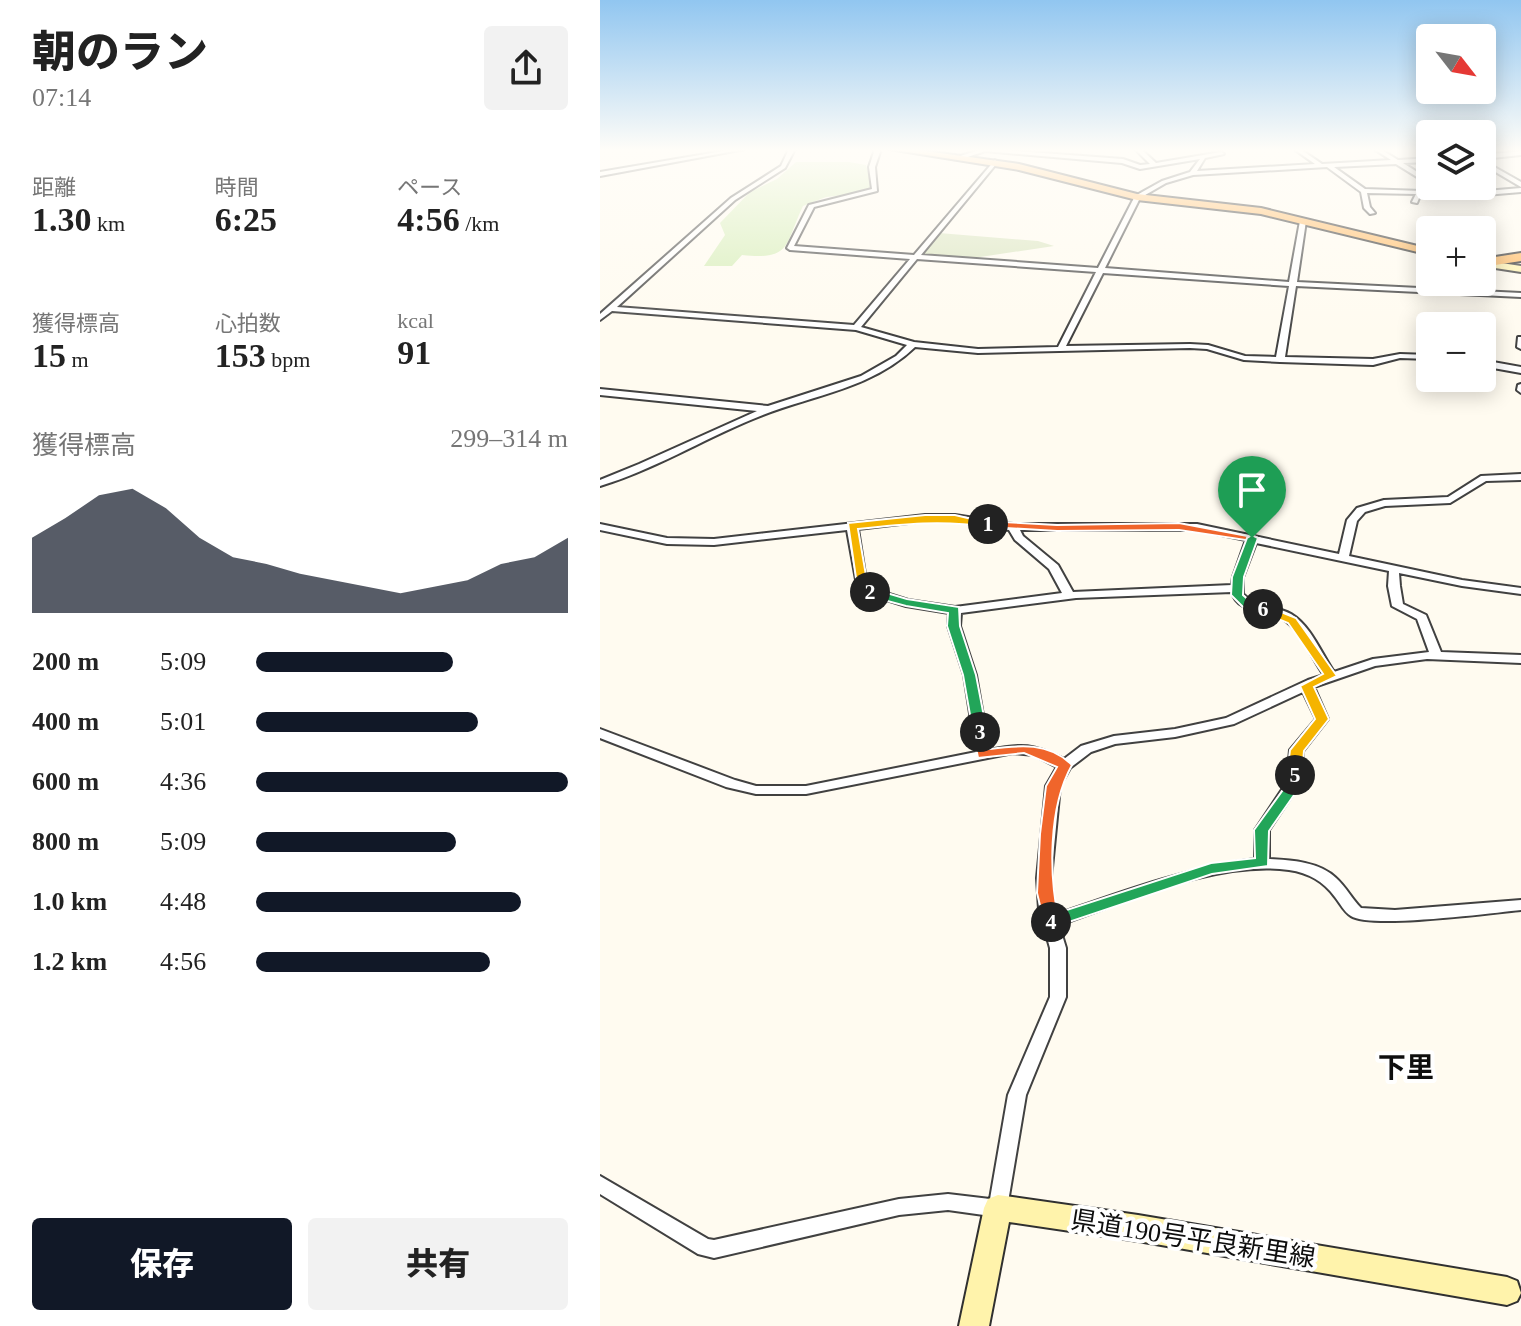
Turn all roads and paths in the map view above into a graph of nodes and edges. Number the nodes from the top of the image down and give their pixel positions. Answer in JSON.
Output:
{"nodes":[{"id":1,"x":720,"y":211,"type":"edge"},
{"id":2,"x":808,"y":211,"type":"edge"},
{"id":3,"x":954,"y":211,"type":"edge"},
{"id":4,"x":1130,"y":211,"type":"edge"},
{"id":5,"x":1256,"y":211,"type":"edge"},
{"id":6,"x":1303,"y":221,"type":"junction"},
{"id":7,"x":1416,"y":249,"type":"edge"},
{"id":8,"x":916,"y":257,"type":"junction"},
{"id":9,"x":1496,"y":261,"type":"edge"},
{"id":10,"x":1520,"y":262,"type":"edge"},
{"id":11,"x":1101,"y":270,"type":"junction"},
{"id":12,"x":1293,"y":284,"type":"junction"},
{"id":13,"x":1521,"y":295,"type":"edge"},
{"id":14,"x":604,"y":314,"type":"edge"},
{"id":15,"x":856,"y":328,"type":"junction"},
{"id":16,"x":1521,"y":339,"type":"edge"},
{"id":17,"x":913,"y":344,"type":"junction"},
{"id":18,"x":1521,"y":347,"type":"edge"},
{"id":19,"x":1061,"y":348,"type":"junction"},
{"id":20,"x":1416,"y":357,"type":"edge"},
{"id":21,"x":1280,"y":360,"type":"junction"},
{"id":22,"x":1496,"y":366,"type":"edge"},
{"id":23,"x":1521,"y":370,"type":"edge"},
{"id":24,"x":600,"y":392,"type":"edge"},
{"id":25,"x":770,"y":409,"type":"junction"},
{"id":26,"x":1521,"y":477,"type":"edge"},
{"id":27,"x":600,"y":483,"type":"edge"},
{"id":28,"x":852,"y":526,"type":"junction"},
{"id":29,"x":600,"y":527,"type":"edge"},
{"id":30,"x":1013,"y":527,"type":"junction"},
{"id":31,"x":1252,"y":538,"type":"junction"},
{"id":32,"x":1343,"y":558,"type":"junction"},
{"id":33,"x":1394,"y":569,"type":"junction"},
{"id":34,"x":1236,"y":588,"type":"junction"},
{"id":35,"x":1521,"y":591,"type":"edge"},
{"id":36,"x":1069,"y":596,"type":"junction"},
{"id":37,"x":955,"y":610,"type":"junction"},
{"id":38,"x":1436,"y":654,"type":"junction"},
{"id":39,"x":1521,"y":659,"type":"edge"},
{"id":40,"x":1331,"y":676,"type":"junction"},
{"id":41,"x":1307,"y":686,"type":"junction"},
{"id":42,"x":600,"y":733,"type":"edge"},
{"id":43,"x":983,"y":755,"type":"junction"},
{"id":44,"x":1065,"y":765,"type":"junction"},
{"id":45,"x":1262,"y":862,"type":"junction"},
{"id":46,"x":1521,"y":905,"type":"edge"},
{"id":47,"x":1051,"y":922,"type":"junction"},
{"id":48,"x":600,"y":1184,"type":"edge"},
{"id":49,"x":998,"y":1208,"type":"junction"},
{"id":50,"x":1507,"y":1291,"type":"dead end"},
{"id":51,"x":974,"y":1326,"type":"edge"}],
"edges":[{"from":1,"to":14,"type":"street"},
{"from":2,"to":8,"type":"street"},
{"from":3,"to":8,"type":"street"},
{"from":4,"to":11,"type":"street"},
{"from":5,"to":6,"type":"highway"},
{"from":6,"to":7,"type":"highway"},
{"from":6,"to":12,"type":"street"},
{"from":8,"to":11,"type":"street"},
{"from":8,"to":15,"type":"street"},
{"from":9,"to":10,"type":"highway"},
{"from":11,"to":12,"type":"street"},
{"from":11,"to":19,"type":"street"},
{"from":12,"to":13,"type":"street"},
{"from":12,"to":21,"type":"street"},
{"from":14,"to":15,"type":"street"},
{"from":15,"to":17,"type":"street"},
{"from":16,"to":18,"type":"street"},
{"from":17,"to":19,"type":"street"},
{"from":17,"to":25,"type":"street"},
{"from":19,"to":21,"type":"street"},
{"from":20,"to":21,"type":"street"},
{"from":22,"to":23,"type":"street"},
{"from":24,"to":25,"type":"street"},
{"from":25,"to":27,"type":"street"},
{"from":26,"to":32,"type":"street"},
{"from":28,"to":29,"type":"street"},
{"from":28,"to":30,"type":"street"},
{"from":28,"to":37,"type":"street"},
{"from":30,"to":31,"type":"street"},
{"from":30,"to":36,"type":"street"},
{"from":31,"to":32,"type":"street"},
{"from":31,"to":34,"type":"street"},
{"from":32,"to":33,"type":"street"},
{"from":33,"to":35,"type":"street"},
{"from":33,"to":38,"type":"street"},
{"from":34,"to":36,"type":"street"},
{"from":34,"to":40,"type":"street"},
{"from":36,"to":37,"type":"street"},
{"from":37,"to":43,"type":"street"},
{"from":38,"to":39,"type":"street"},
{"from":38,"to":40,"type":"street"},
{"from":40,"to":41,"type":"street"},
{"from":41,"to":44,"type":"street"},
{"from":41,"to":45,"type":"street"},
{"from":42,"to":43,"type":"street"},
{"from":43,"to":44,"type":"street"},
{"from":44,"to":47,"type":"street"},
{"from":45,"to":46,"type":"street"},
{"from":45,"to":47,"type":"street"},
{"from":47,"to":49,"type":"street"},
{"from":48,"to":49,"type":"street"},
{"from":49,"to":50,"type":"main road","name":"県道190号平良新里線"},
{"from":49,"to":51,"type":"main road"}]}
